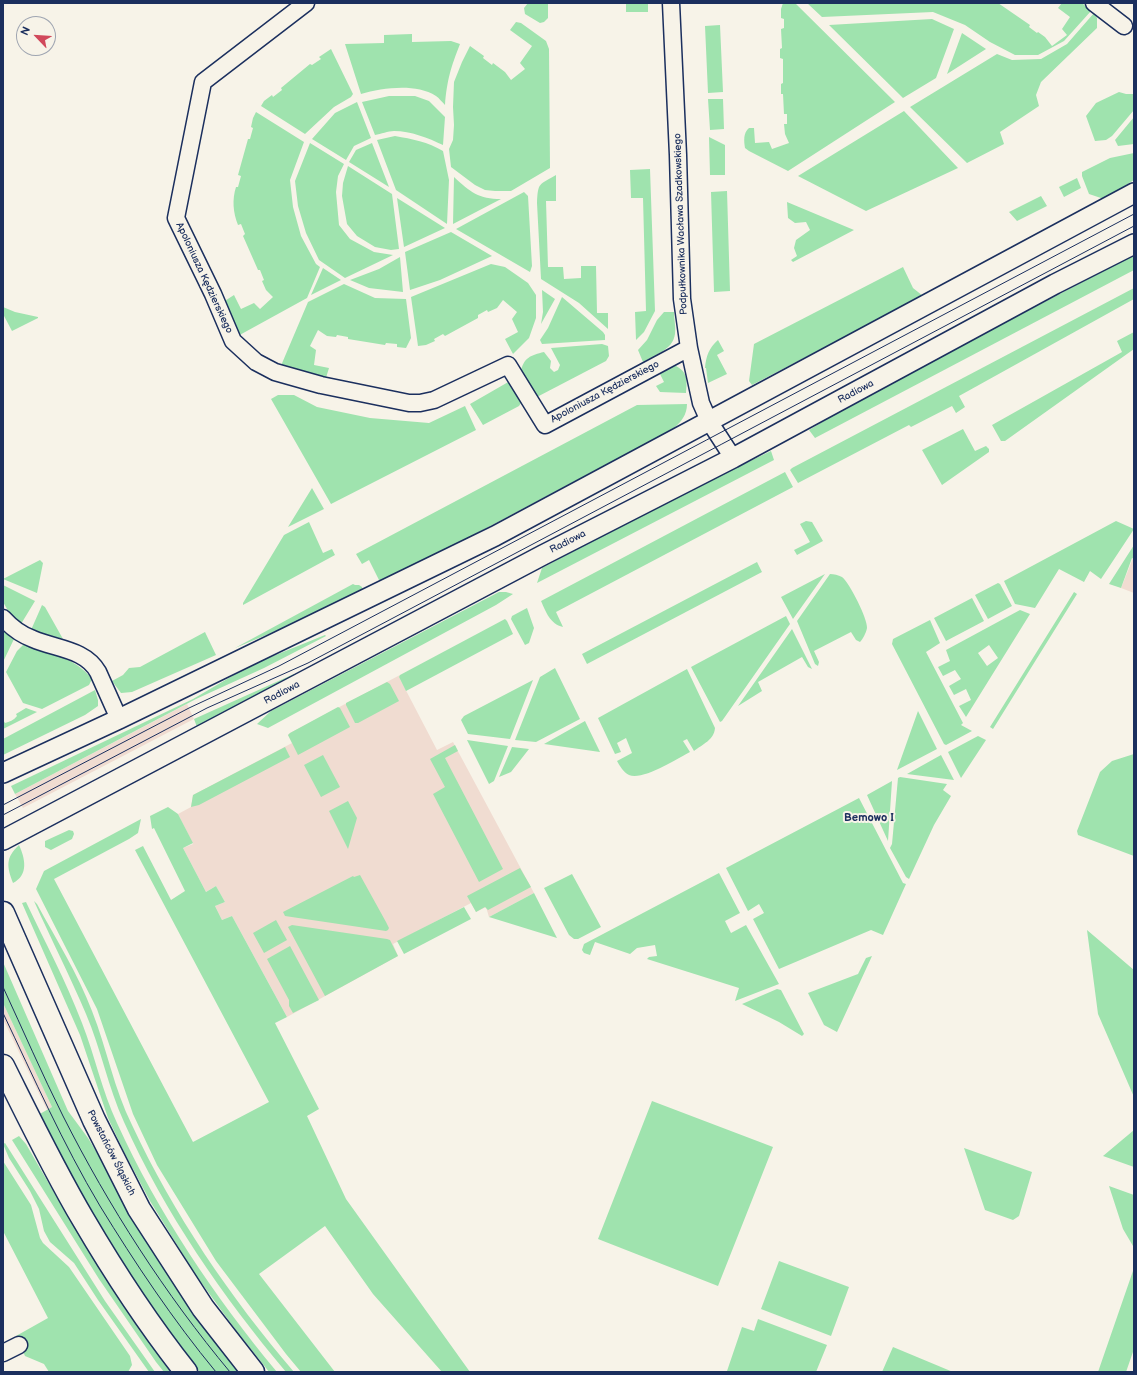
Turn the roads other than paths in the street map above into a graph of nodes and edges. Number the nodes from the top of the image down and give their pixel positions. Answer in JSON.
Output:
{"nodes":[{"id":1,"x":306,"y":3,"type":"edge"},
{"id":2,"x":671,"y":3,"type":"edge"},
{"id":3,"x":1094,"y":3,"type":"edge"},
{"id":4,"x":1124,"y":26,"type":"dead end"},
{"id":5,"x":1134,"y":194,"type":"edge"},
{"id":6,"x":1134,"y":244,"type":"edge"},
{"id":7,"x":689,"y":348,"type":"junction"},
{"id":8,"x":709,"y":420,"type":"junction"},
{"id":9,"x":734,"y":458,"type":"junction"},
{"id":10,"x":3,"y":618,"type":"edge"},
{"id":11,"x":119,"y":719,"type":"junction"},
{"id":12,"x":3,"y":773,"type":"edge"},
{"id":13,"x":3,"y":840,"type":"edge"},
{"id":14,"x":3,"y":914,"type":"edge"},
{"id":15,"x":3,"y":1066,"type":"edge"},
{"id":16,"x":19,"y":1346,"type":"dead end"},
{"id":17,"x":3,"y":1353,"type":"edge"},
{"id":18,"x":186,"y":1372,"type":"edge"},
{"id":19,"x":253,"y":1372,"type":"edge"}],
"edges":[{"from":1,"to":7,"type":"street","name":"Apoloniusza Kędzierskiego"},
{"from":2,"to":7,"type":"street","name":"Podpułkownika Wacława Szadkowskiego"},
{"from":3,"to":4,"type":"street"},
{"from":5,"to":8,"type":"street"},
{"from":6,"to":9,"type":"street","name":"Radiowa"},
{"from":7,"to":8,"type":"street","name":"Podpułkownika Wacława Szadkowskiego"},
{"from":8,"to":9,"type":"street","name":"Podpułkownika Wacława Szadkowskiego"},
{"from":8,"to":11,"type":"street"},
{"from":9,"to":13,"type":"street","name":"Radiowa"},
{"from":10,"to":11,"type":"street"},
{"from":11,"to":12,"type":"street"},
{"from":14,"to":19,"type":"main road","name":"Powstańców Śląskich"},
{"from":15,"to":18,"type":"main road"},
{"from":16,"to":17,"type":"street"}]}
